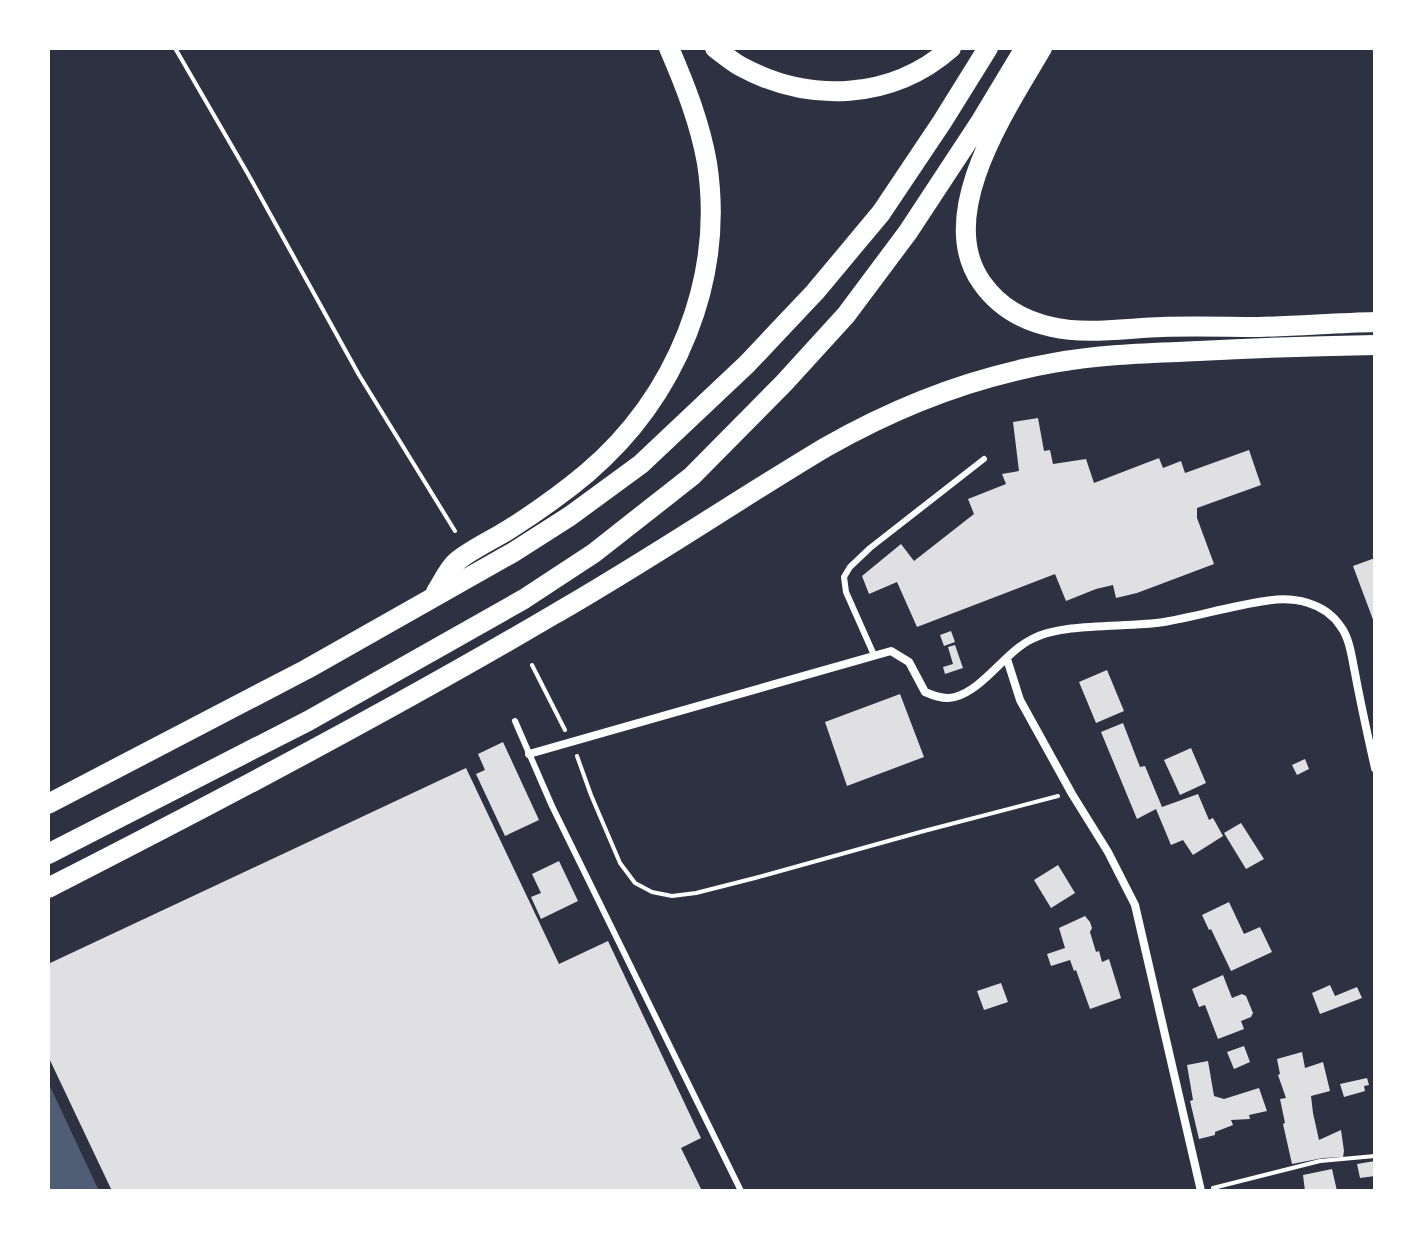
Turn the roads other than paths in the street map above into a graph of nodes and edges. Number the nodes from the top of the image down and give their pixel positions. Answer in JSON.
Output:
{"nodes":[{"id":1,"x":669,"y":48,"type":"edge"},
{"id":2,"x":715,"y":48,"type":"edge"},
{"id":3,"x":951,"y":48,"type":"edge"},
{"id":4,"x":988,"y":48,"type":"edge"},
{"id":5,"x":1025,"y":48,"type":"edge"},
{"id":6,"x":1042,"y":48,"type":"edge"},
{"id":7,"x":1375,"y":322,"type":"edge"},
{"id":8,"x":1375,"y":345,"type":"edge"},
{"id":9,"x":984,"y":459,"type":"dead end"},
{"id":10,"x":433,"y":597,"type":"junction"},
{"id":11,"x":874,"y":655,"type":"junction"},
{"id":12,"x":1007,"y":659,"type":"junction"},
{"id":13,"x":515,"y":721,"type":"dead end"},
{"id":14,"x":529,"y":754,"type":"junction"},
{"id":15,"x":1375,"y":768,"type":"edge"},
{"id":16,"x":48,"y":804,"type":"edge"},
{"id":17,"x":48,"y":854,"type":"edge"},
{"id":18,"x":48,"y":888,"type":"edge"},
{"id":19,"x":741,"y":1191,"type":"edge"},
{"id":20,"x":1202,"y":1191,"type":"edge"}],
"edges":[{"from":1,"to":10,"type":"highway"},
{"from":2,"to":3,"type":"highway"},
{"from":4,"to":10,"type":"highway"},
{"from":5,"to":17,"type":"highway"},
{"from":6,"to":7,"type":"highway"},
{"from":8,"to":18,"type":"highway"},
{"from":9,"to":11,"type":"lane"},
{"from":10,"to":16,"type":"highway"},
{"from":11,"to":12,"type":"street"},
{"from":11,"to":14,"type":"street"},
{"from":12,"to":15,"type":"street"},
{"from":12,"to":20,"type":"street"},
{"from":13,"to":14,"type":"lane"},
{"from":14,"to":19,"type":"lane"}]}
